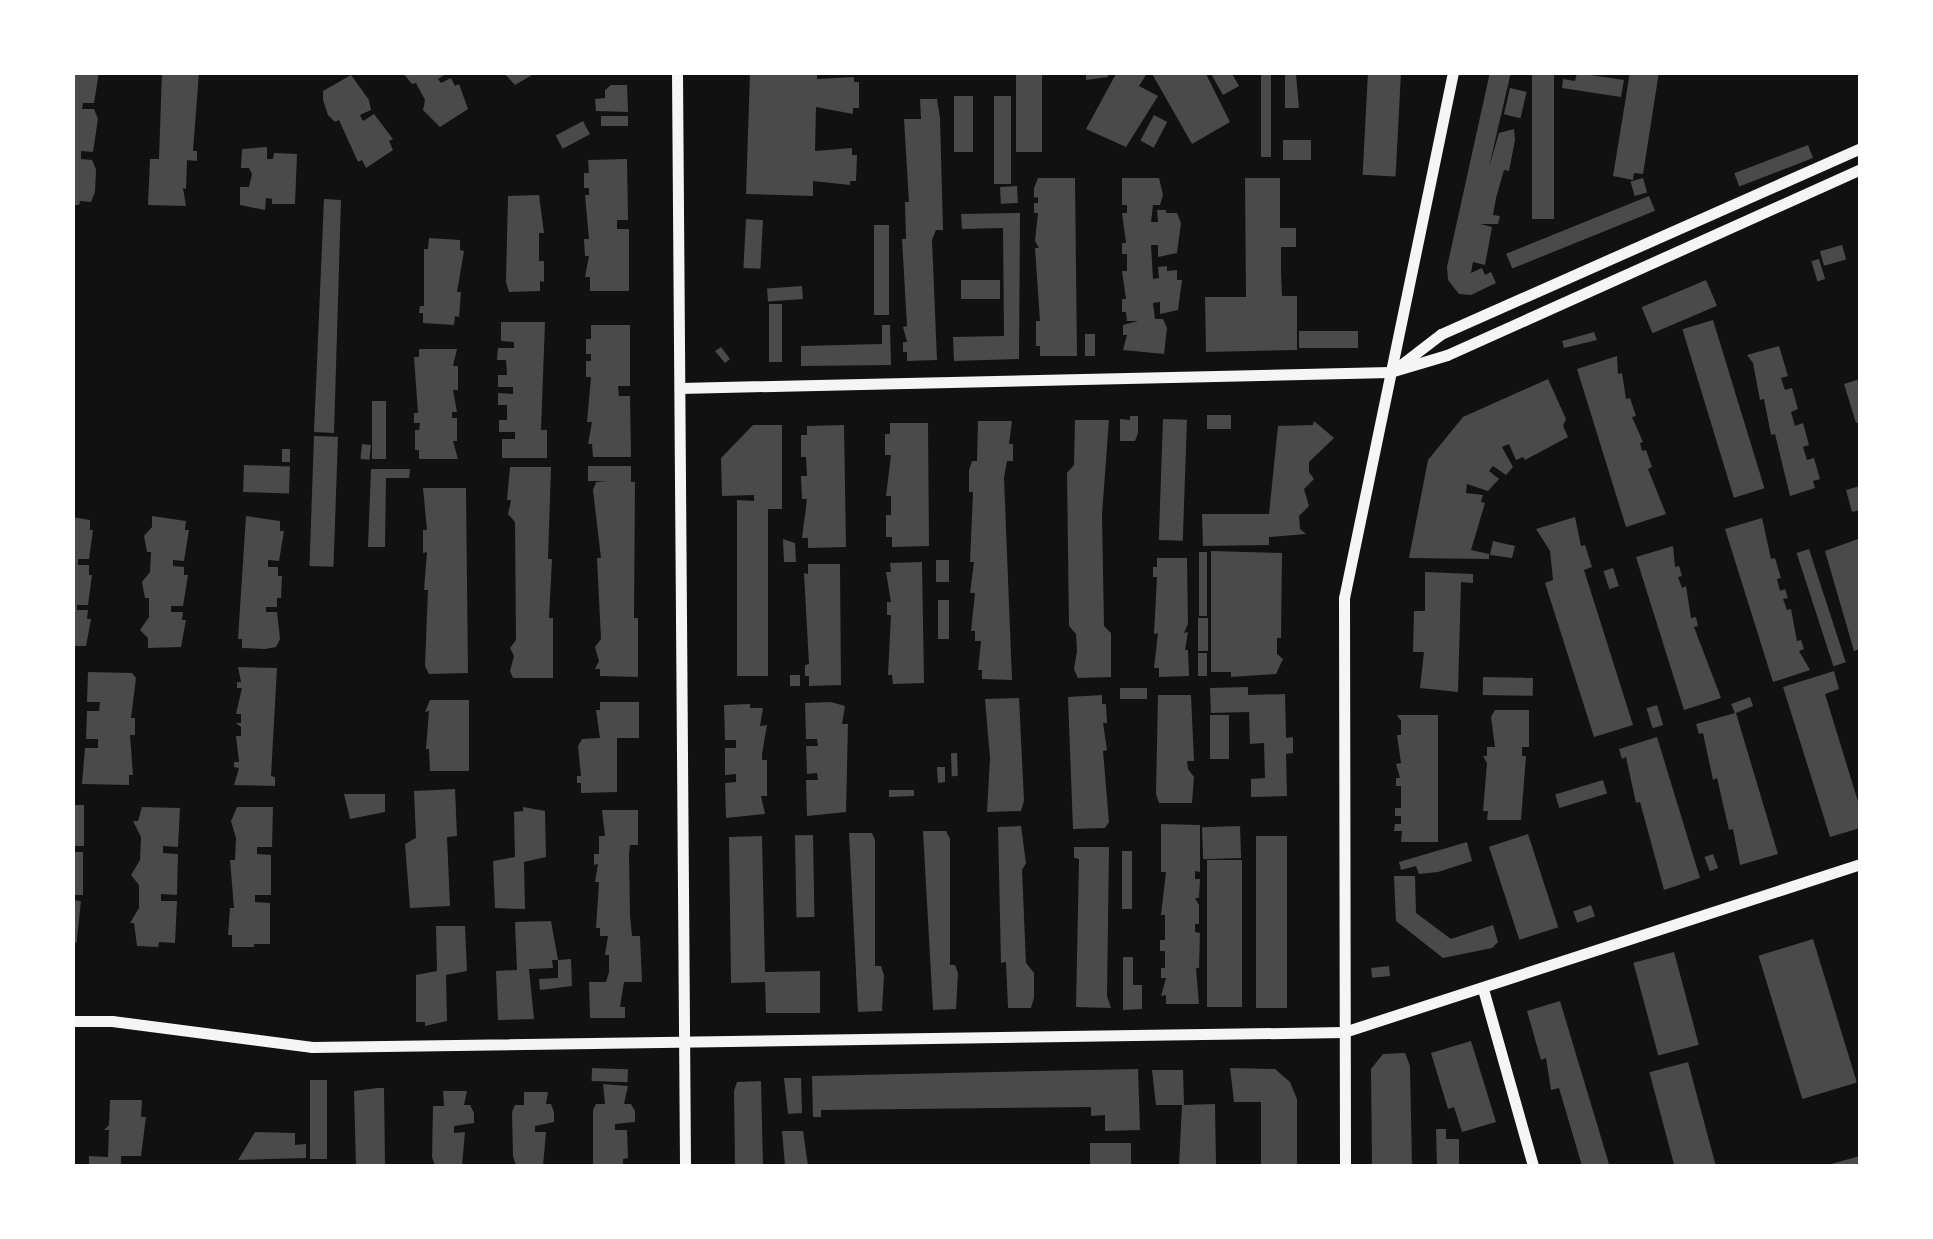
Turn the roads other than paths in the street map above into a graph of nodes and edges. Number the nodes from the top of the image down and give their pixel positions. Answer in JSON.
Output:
{"nodes":[{"id":1,"x":677,"y":72,"type":"edge"},
{"id":2,"x":1453,"y":72,"type":"edge"},
{"id":3,"x":1860,"y":148,"type":"edge"},
{"id":4,"x":1860,"y":169,"type":"edge"},
{"id":5,"x":1390,"y":372,"type":"junction"},
{"id":6,"x":680,"y":388,"type":"junction"},
{"id":7,"x":1860,"y":864,"type":"edge"},
{"id":8,"x":1482,"y":989,"type":"junction"},
{"id":9,"x":72,"y":1021,"type":"edge"},
{"id":10,"x":1344,"y":1032,"type":"junction"},
{"id":11,"x":683,"y":1045,"type":"junction"},
{"id":12,"x":685,"y":1166,"type":"edge"},
{"id":13,"x":1345,"y":1166,"type":"edge"},
{"id":14,"x":1534,"y":1166,"type":"edge"}],
"edges":[{"from":1,"to":6,"type":"street"},
{"from":2,"to":5,"type":"street"},
{"from":3,"to":5,"type":"street"},
{"from":4,"to":5,"type":"street"},
{"from":5,"to":6,"type":"street"},
{"from":5,"to":10,"type":"street"},
{"from":6,"to":11,"type":"street"},
{"from":7,"to":8,"type":"street"},
{"from":8,"to":10,"type":"street"},
{"from":8,"to":14,"type":"street"},
{"from":9,"to":11,"type":"street"},
{"from":10,"to":11,"type":"street"},
{"from":10,"to":13,"type":"street"},
{"from":11,"to":12,"type":"street"}]}
